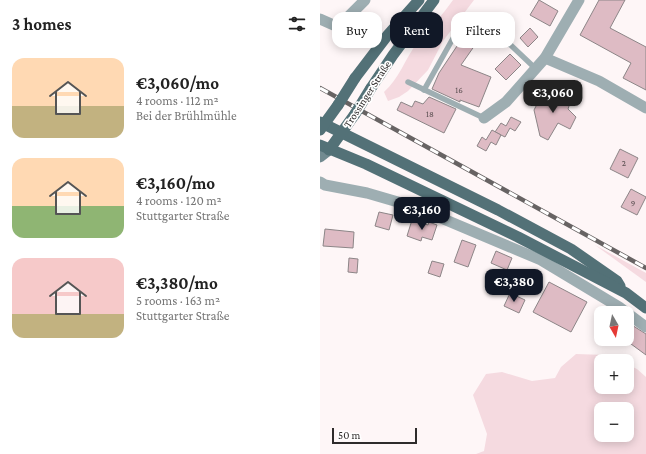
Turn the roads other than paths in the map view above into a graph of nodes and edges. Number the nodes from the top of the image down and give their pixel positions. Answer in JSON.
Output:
{"nodes":[{"id":1,"x":365,"y":0,"type":"edge"},
{"id":2,"x":419,"y":0,"type":"edge"},
{"id":3,"x":434,"y":0,"type":"edge"},
{"id":4,"x":579,"y":0,"type":"edge"},
{"id":5,"x":353,"y":12,"type":"edge"},
{"id":6,"x":320,"y":19,"type":"edge"},
{"id":7,"x":332,"y":24,"type":"edge"},
{"id":8,"x":545,"y":58,"type":"junction"},
{"id":9,"x":536,"y":69,"type":"junction"},
{"id":10,"x":408,"y":82,"type":"dead end"},
{"id":11,"x":424,"y":90,"type":"junction"},
{"id":12,"x":646,"y":108,"type":"edge"},
{"id":13,"x":484,"y":118,"type":"joint"},
{"id":14,"x":321,"y":126,"type":"edge"},
{"id":15,"x":342,"y":134,"type":"junction"},
{"id":16,"x":325,"y":147,"type":"edge"},
{"id":17,"x":320,"y":157,"type":"edge"},
{"id":18,"x":320,"y":182,"type":"edge"},
{"id":19,"x":626,"y":293,"type":"junction"},
{"id":20,"x":646,"y":308,"type":"edge"},
{"id":21,"x":646,"y":327,"type":"edge"}],
"edges":[{"from":1,"to":5,"type":"street"},
{"from":2,"to":14,"type":"main road","name":"Trossinger Straße","bridge":true},
{"from":3,"to":15,"type":"main road","name":"Trossinger Straße","bridge":true},
{"from":4,"to":8,"type":"street"},
{"from":6,"to":7,"type":"street"},
{"from":8,"to":9,"type":"street"},
{"from":8,"to":12,"type":"street"},
{"from":9,"to":11,"type":"lane"},
{"from":9,"to":13,"type":"street"},
{"from":10,"to":11,"type":"lane"},
{"from":11,"to":13,"type":"lane"},
{"from":14,"to":15,"type":"main road"},
{"from":15,"to":16,"type":"main road","name":"Trossinger Straße"},
{"from":15,"to":19,"type":"main road"},
{"from":16,"to":17,"type":"main road"},
{"from":16,"to":19,"type":"main road"},
{"from":18,"to":21,"type":"street"},
{"from":19,"to":20,"type":"main road"}]}
